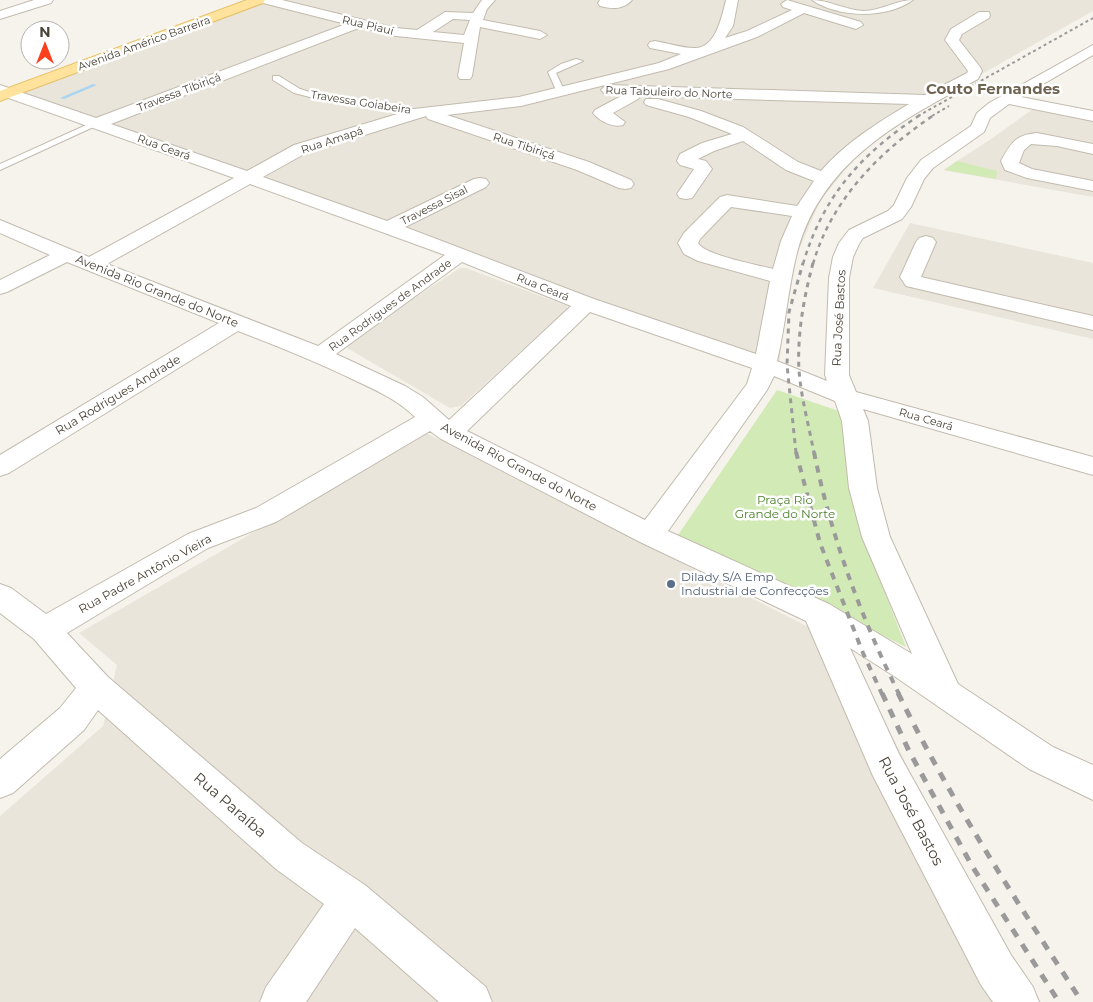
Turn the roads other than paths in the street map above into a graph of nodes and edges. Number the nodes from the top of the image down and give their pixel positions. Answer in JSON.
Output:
{"nodes":[{"id":1,"x":47,"y":0,"type":"edge"},
{"id":2,"x":224,"y":0,"type":"edge"},
{"id":3,"x":259,"y":0,"type":"edge"},
{"id":4,"x":267,"y":0,"type":"edge"},
{"id":5,"x":489,"y":0,"type":"edge"},
{"id":6,"x":626,"y":0,"type":"edge"},
{"id":7,"x":732,"y":0,"type":"edge"},
{"id":8,"x":776,"y":0,"type":"edge"},
{"id":9,"x":815,"y":0,"type":"edge"},
{"id":10,"x":910,"y":0,"type":"edge"},
{"id":11,"x":609,"y":2,"type":"edge"},
{"id":12,"x":803,"y":9,"type":"junction"},
{"id":13,"x":0,"y":15,"type":"edge"},
{"id":14,"x":984,"y":16,"type":"dead end"},
{"id":15,"x":476,"y":19,"type":"junction"},
{"id":16,"x":360,"y":23,"type":"junction"},
{"id":17,"x":856,"y":26,"type":"dead end"},
{"id":18,"x":420,"y":35,"type":"junction"},
{"id":19,"x":540,"y":35,"type":"dead end"},
{"id":20,"x":470,"y":40,"type":"junction"},
{"id":21,"x":655,"y":45,"type":"dead end"},
{"id":22,"x":712,"y":48,"type":"junction"},
{"id":23,"x":1093,"y":49,"type":"edge"},
{"id":24,"x":695,"y":53,"type":"junction"},
{"id":25,"x":70,"y":56,"type":"edge"},
{"id":26,"x":579,"y":61,"type":"dead end"},
{"id":27,"x":41,"y":70,"type":"edge"},
{"id":28,"x":465,"y":76,"type":"dead end"},
{"id":29,"x":276,"y":78,"type":"dead end"},
{"id":30,"x":508,"y":88,"type":"dead end"},
{"id":31,"x":568,"y":89,"type":"junction"},
{"id":32,"x":2,"y":90,"type":"edge"},
{"id":33,"x":633,"y":96,"type":"junction"},
{"id":34,"x":1007,"y":99,"type":"junction"},
{"id":35,"x":925,"y":100,"type":"junction"},
{"id":36,"x":420,"y":112,"type":"junction"},
{"id":37,"x":1093,"y":116,"type":"edge"},
{"id":38,"x":617,"y":122,"type":"dead end"},
{"id":39,"x":98,"y":124,"type":"junction"},
{"id":40,"x":746,"y":135,"type":"junction"},
{"id":41,"x":1093,"y":149,"type":"edge"},
{"id":42,"x":0,"y":167,"type":"edge"},
{"id":43,"x":250,"y":178,"type":"junction"},
{"id":44,"x":825,"y":179,"type":"junction"},
{"id":45,"x":480,"y":182,"type":"dead end"},
{"id":46,"x":625,"y":184,"type":"dead end"},
{"id":47,"x":1093,"y":186,"type":"edge"},
{"id":48,"x":686,"y":194,"type":"dead end"},
{"id":49,"x":803,"y":212,"type":"junction"},
{"id":50,"x":0,"y":226,"type":"edge"},
{"id":51,"x":388,"y":228,"type":"junction"},
{"id":52,"x":926,"y":242,"type":"dead end"},
{"id":53,"x":460,"y":254,"type":"junction"},
{"id":54,"x":66,"y":255,"type":"junction"},
{"id":55,"x":92,"y":264,"type":"junction"},
{"id":56,"x":781,"y":278,"type":"junction"},
{"id":57,"x":0,"y":288,"type":"edge"},
{"id":58,"x":586,"y":304,"type":"junction"},
{"id":59,"x":236,"y":322,"type":"junction"},
{"id":60,"x":1093,"y":323,"type":"edge"},
{"id":61,"x":320,"y":355,"type":"junction"},
{"id":62,"x":766,"y":365,"type":"junction"},
{"id":63,"x":847,"y":397,"type":"junction"},
{"id":64,"x":440,"y":426,"type":"junction"},
{"id":65,"x":0,"y":466,"type":"edge"},
{"id":66,"x":1093,"y":466,"type":"edge"},
{"id":67,"x":650,"y":534,"type":"junction"},
{"id":68,"x":0,"y":596,"type":"edge"},
{"id":69,"x":818,"y":613,"type":"junction"},
{"id":70,"x":45,"y":630,"type":"junction"},
{"id":71,"x":96,"y":687,"type":"junction"},
{"id":72,"x":946,"y":694,"type":"junction"},
{"id":73,"x":0,"y":781,"type":"edge"},
{"id":74,"x":1093,"y":783,"type":"edge"},
{"id":75,"x":350,"y":899,"type":"junction"},
{"id":76,"x":281,"y":1002,"type":"edge"},
{"id":77,"x":471,"y":1002,"type":"edge"},
{"id":78,"x":1018,"y":1002,"type":"edge"}],
"edges":[{"from":1,"to":13,"type":"street"},
{"from":2,"to":25,"type":"main road","name":"Avenida Américo Barreira"},
{"from":3,"to":32,"type":"main road","name":"Avenida Américo Barreira"},
{"from":4,"to":16,"type":"street","name":"Rua Piauí"},
{"from":5,"to":15,"type":"street"},
{"from":6,"to":11,"type":"street"},
{"from":7,"to":22,"type":"street"},
{"from":8,"to":12,"type":"street"},
{"from":9,"to":10,"type":"lane"},
{"from":12,"to":17,"type":"street"},
{"from":12,"to":22,"type":"street","name":"Rua Tabuleiro do Norte"},
{"from":14,"to":35,"type":"street"},
{"from":15,"to":18,"type":"street"},
{"from":15,"to":19,"type":"street"},
{"from":15,"to":20,"type":"street"},
{"from":16,"to":18,"type":"street","name":"Rua Piauí"},
{"from":16,"to":39,"type":"street","name":"Travessa Tibiriçá"},
{"from":18,"to":20,"type":"street","name":"Rua Piauí"},
{"from":20,"to":28,"type":"street"},
{"from":21,"to":24,"type":"street"},
{"from":22,"to":24,"type":"street","name":"Rua Tabuleiro do Norte"},
{"from":23,"to":34,"type":"street","name":"Rua José Bastos"},
{"from":24,"to":31,"type":"street","name":"Rua Tabuleiro do Norte"},
{"from":26,"to":31,"type":"lane"},
{"from":27,"to":32,"type":"main road","name":"Avenida Américo Barreira"},
{"from":29,"to":36,"type":"lane","name":"Travessa Goiabeira"},
{"from":30,"to":31,"type":"street"},
{"from":31,"to":33,"type":"street"},
{"from":31,"to":35,"type":"street","name":"Rua Tabuleiro do Norte"},
{"from":31,"to":36,"type":"street","name":"Rua Amapá"},
{"from":32,"to":39,"type":"street","name":"Rua Ceará"},
{"from":33,"to":38,"type":"street"},
{"from":33,"to":40,"type":"street"},
{"from":34,"to":37,"type":"street"},
{"from":34,"to":63,"type":"street","name":"Rua José Bastos"},
{"from":35,"to":44,"type":"street"},
{"from":36,"to":43,"type":"street","name":"Rua Amapá"},
{"from":36,"to":46,"type":"street","name":"Rua Tibiriçá"},
{"from":39,"to":42,"type":"lane","name":"Travessa Tibiriçá"},
{"from":39,"to":43,"type":"street","name":"Rua Ceará"},
{"from":40,"to":44,"type":"street"},
{"from":40,"to":48,"type":"street"},
{"from":41,"to":47,"type":"street"},
{"from":43,"to":51,"type":"street","name":"Rua Ceará"},
{"from":43,"to":55,"type":"street","name":"Rua Amapá"},
{"from":44,"to":49,"type":"street"},
{"from":45,"to":51,"type":"street","name":"Travessa Sisal"},
{"from":49,"to":56,"type":"street"},
{"from":49,"to":56,"type":"street"},
{"from":50,"to":54,"type":"street","name":"Avenida Rio Grande do Norte"},
{"from":51,"to":53,"type":"street","name":"Rua Ceará"},
{"from":52,"to":60,"type":"street"},
{"from":53,"to":58,"type":"street","name":"Rua Ceará"},
{"from":53,"to":61,"type":"street","name":"Rua Rodrigues de Andrade"},
{"from":54,"to":55,"type":"street","name":"Avenida Rio Grande do Norte"},
{"from":54,"to":57,"type":"street"},
{"from":55,"to":59,"type":"street","name":"Avenida Rio Grande do Norte"},
{"from":56,"to":62,"type":"street"},
{"from":58,"to":62,"type":"street","name":"Rua Ceará"},
{"from":58,"to":64,"type":"street","name":"Rua Padre Antônio Vieira"},
{"from":59,"to":61,"type":"street","name":"Avenida Rio Grande do Norte"},
{"from":59,"to":65,"type":"street","name":"Rua Rodrigues Andrade"},
{"from":61,"to":64,"type":"street","name":"Avenida Rio Grande do Norte"},
{"from":62,"to":63,"type":"street","name":"Rua Ceará"},
{"from":62,"to":67,"type":"street"},
{"from":63,"to":66,"type":"street","name":"Rua Ceará"},
{"from":63,"to":72,"type":"street","name":"Rua José Bastos"},
{"from":64,"to":67,"type":"street","name":"Avenida Rio Grande do Norte"},
{"from":64,"to":70,"type":"street","name":"Rua Padre Antônio Vieira"},
{"from":67,"to":69,"type":"street","name":"Avenida Rio Grande do Norte"},
{"from":68,"to":70,"type":"street","name":"Rua Paraíba"},
{"from":69,"to":72,"type":"street","name":"Avenida Rio Grande do Norte"},
{"from":69,"to":78,"type":"street","name":"Rua José Bastos"},
{"from":70,"to":71,"type":"street","name":"Rua Paraíba"},
{"from":71,"to":73,"type":"street"},
{"from":71,"to":75,"type":"street","name":"Rua Paraíba"},
{"from":72,"to":74,"type":"street","name":"Avenida Rio Grande do Norte"},
{"from":75,"to":76,"type":"street"},
{"from":75,"to":77,"type":"street","name":"Rua Paraíba"}]}
